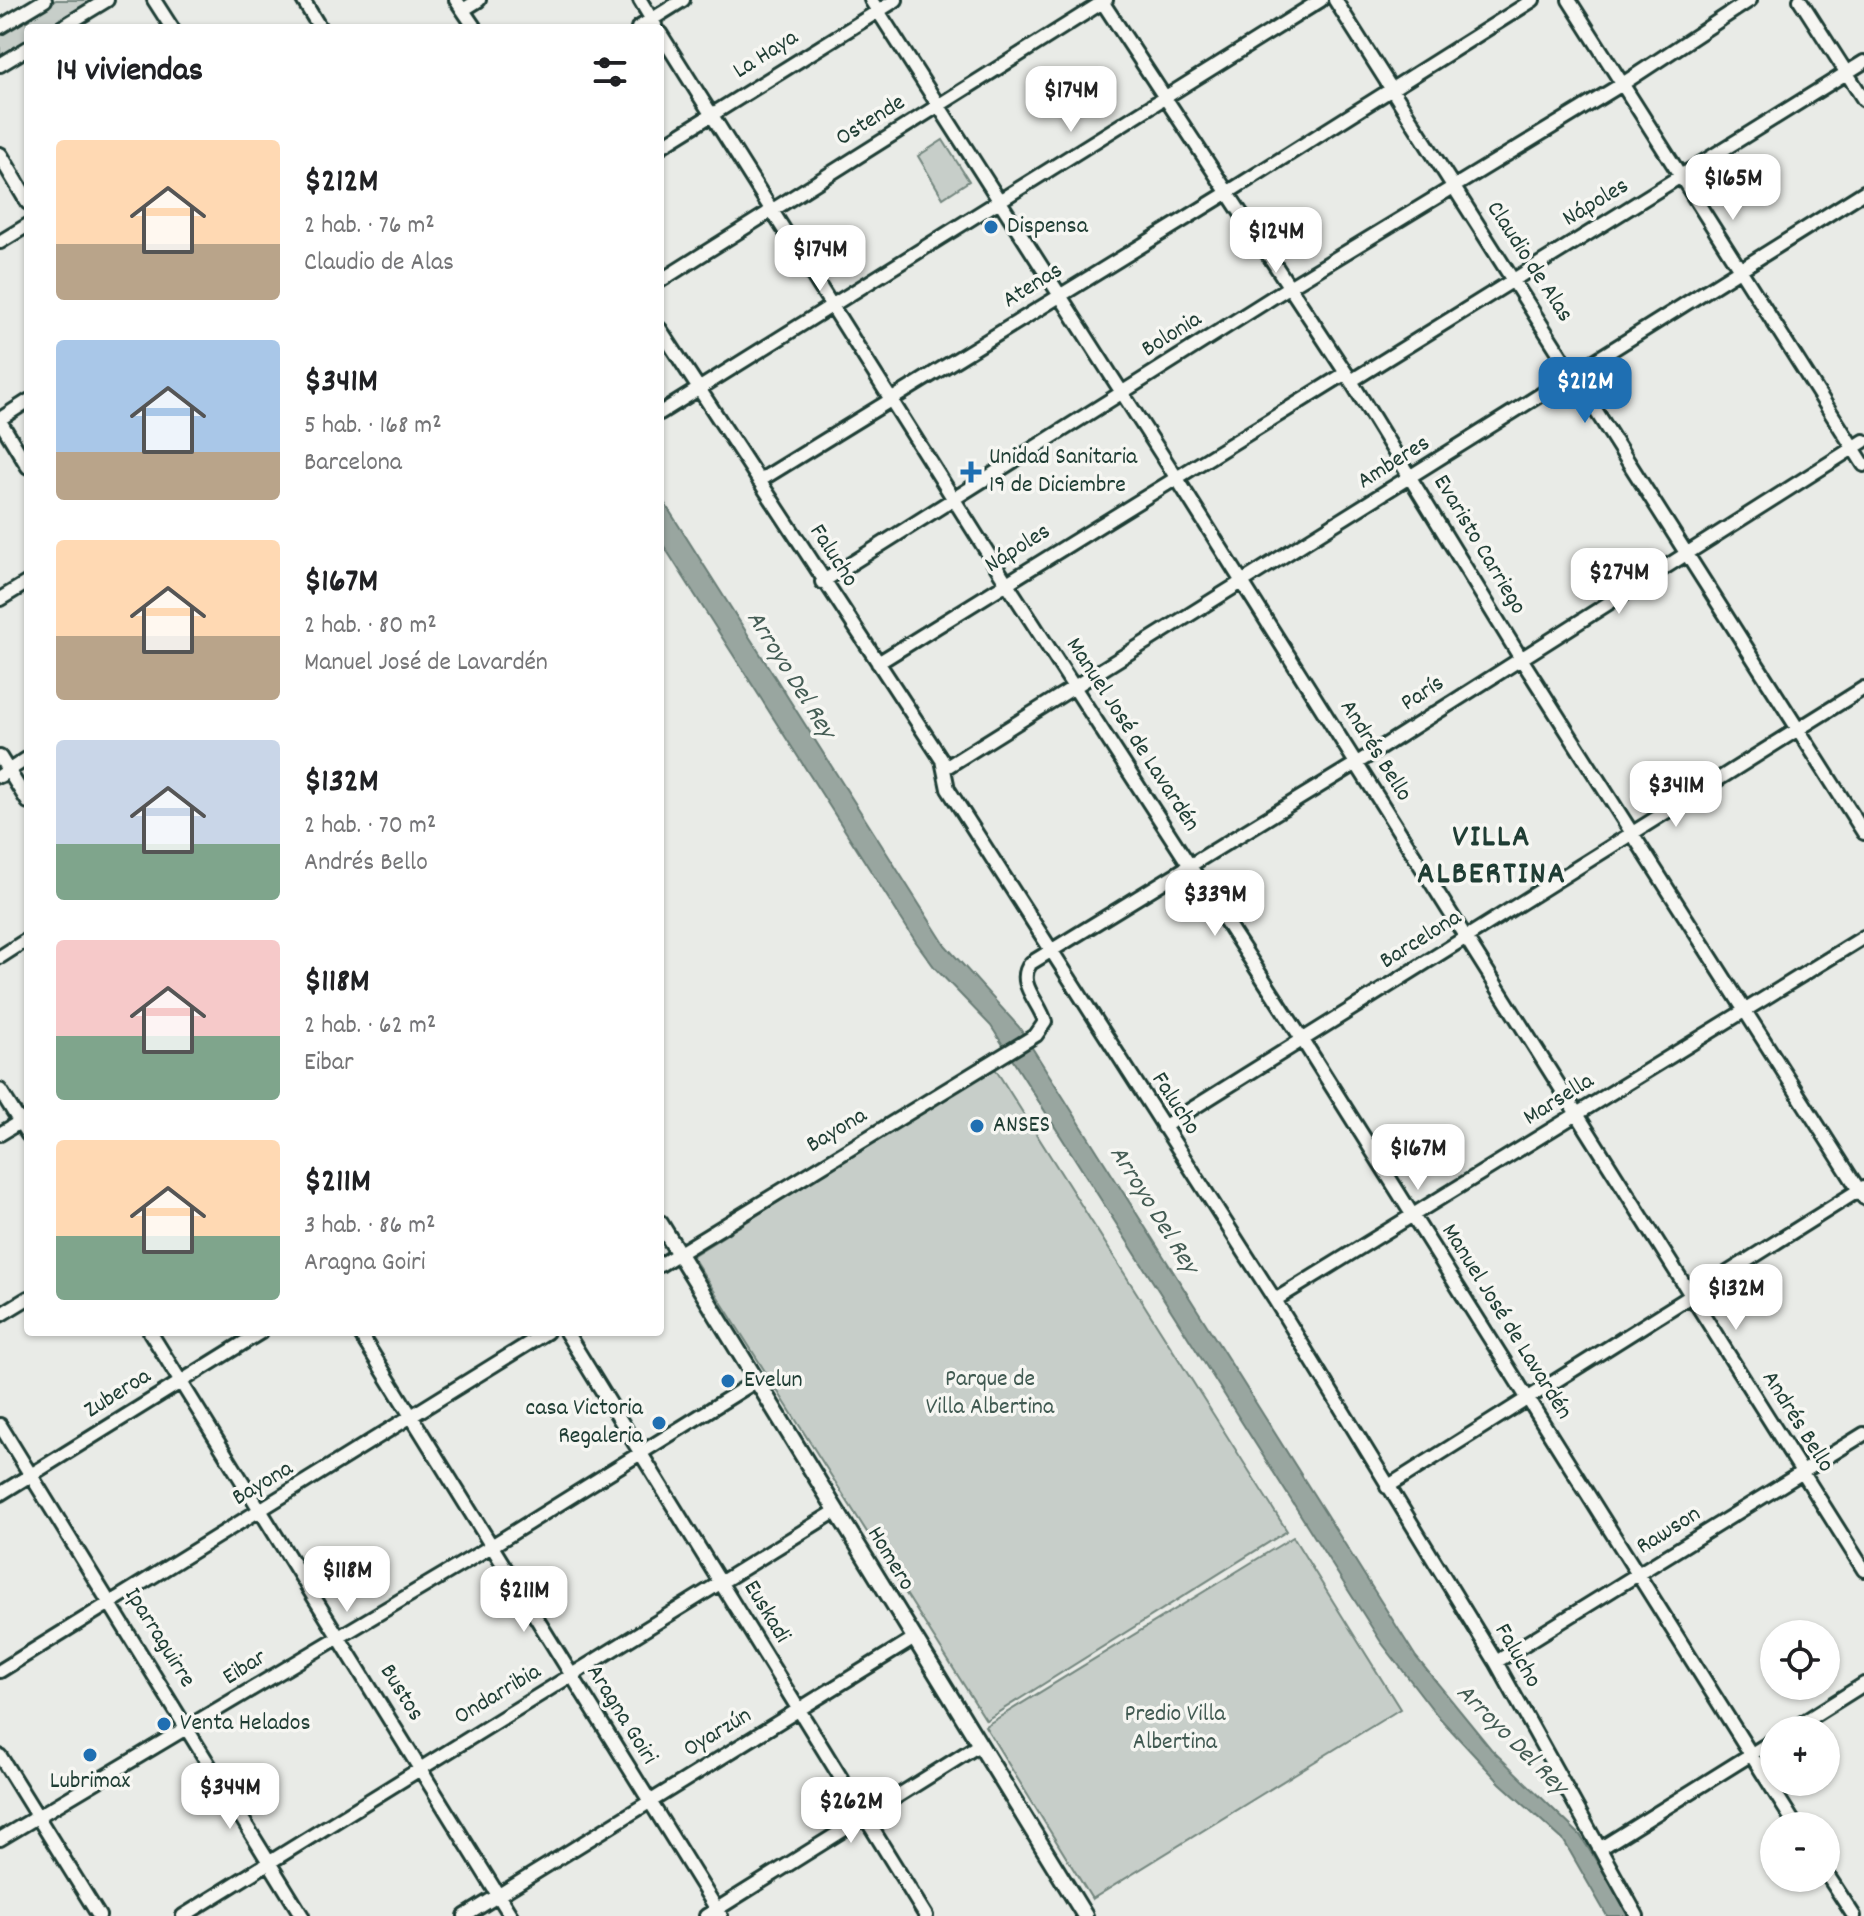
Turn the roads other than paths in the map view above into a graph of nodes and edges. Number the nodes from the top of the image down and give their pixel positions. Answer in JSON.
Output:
{"nodes":[{"id":1,"x":45,"y":0,"type":"edge"},
{"id":2,"x":107,"y":0,"type":"edge"},
{"id":3,"x":154,"y":0,"type":"edge"},
{"id":4,"x":303,"y":0,"type":"edge"},
{"id":5,"x":479,"y":0,"type":"edge"},
{"id":6,"x":640,"y":0,"type":"edge"},
{"id":7,"x":683,"y":0,"type":"edge"},
{"id":8,"x":896,"y":0,"type":"edge"},
{"id":9,"x":1321,"y":0,"type":"edge"},
{"id":10,"x":1335,"y":0,"type":"edge"},
{"id":11,"x":1533,"y":0,"type":"edge"},
{"id":12,"x":1569,"y":0,"type":"edge"},
{"id":13,"x":1750,"y":0,"type":"edge"},
{"id":14,"x":1800,"y":0,"type":"edge"},
{"id":15,"x":1103,"y":1,"type":"edge"},
{"id":16,"x":460,"y":5,"type":"edge"},
{"id":17,"x":874,"y":6,"type":"edge"},
{"id":18,"x":68,"y":24,"type":"edge"},
{"id":19,"x":169,"y":24,"type":"edge"},
{"id":20,"x":318,"y":24,"type":"edge"},
{"id":21,"x":472,"y":24,"type":"edge"},
{"id":22,"x":654,"y":24,"type":"edge"},
{"id":23,"x":0,"y":27,"type":"edge"},
{"id":24,"x":664,"y":40,"type":"edge"},
{"id":25,"x":24,"y":50,"type":"edge"},
{"id":26,"x":1864,"y":62,"type":"edge"},
{"id":27,"x":0,"y":65,"type":"edge"},
{"id":28,"x":1847,"y":73,"type":"junction"},
{"id":29,"x":1624,"y":83,"type":"junction"},
{"id":30,"x":1392,"y":91,"type":"junction"},
{"id":31,"x":1164,"y":97,"type":"junction"},
{"id":32,"x":1864,"y":100,"type":"edge"},
{"id":33,"x":937,"y":106,"type":"junction"},
{"id":34,"x":710,"y":115,"type":"junction"},
{"id":35,"x":664,"y":144,"type":"edge"},
{"id":36,"x":0,"y":155,"type":"edge"},
{"id":37,"x":1681,"y":176,"type":"junction"},
{"id":38,"x":1453,"y":186,"type":"junction"},
{"id":39,"x":1864,"y":192,"type":"edge"},
{"id":40,"x":1227,"y":193,"type":"junction"},
{"id":41,"x":24,"y":195,"type":"edge"},
{"id":42,"x":997,"y":201,"type":"junction"},
{"id":43,"x":770,"y":210,"type":"junction"},
{"id":44,"x":24,"y":227,"type":"edge"},
{"id":45,"x":0,"y":242,"type":"edge"},
{"id":46,"x":1742,"y":270,"type":"junction"},
{"id":47,"x":664,"y":278,"type":"edge"},
{"id":48,"x":1514,"y":279,"type":"junction"},
{"id":49,"x":1289,"y":287,"type":"junction"},
{"id":50,"x":1059,"y":296,"type":"junction"},
{"id":51,"x":832,"y":307,"type":"junction"},
{"id":52,"x":664,"y":335,"type":"edge"},
{"id":53,"x":1575,"y":375,"type":"junction"},
{"id":54,"x":1348,"y":377,"type":"junction"},
{"id":55,"x":698,"y":389,"type":"junction"},
{"id":56,"x":1121,"y":392,"type":"junction"},
{"id":57,"x":892,"y":399,"type":"junction"},
{"id":58,"x":24,"y":404,"type":"edge"},
{"id":59,"x":664,"y":410,"type":"edge"},
{"id":60,"x":0,"y":420,"type":"edge"},
{"id":61,"x":1858,"y":444,"type":"edge"},
{"id":62,"x":24,"y":460,"type":"edge"},
{"id":63,"x":1864,"y":465,"type":"edge"},
{"id":64,"x":1176,"y":477,"type":"junction"},
{"id":65,"x":1413,"y":478,"type":"junction"},
{"id":66,"x":759,"y":481,"type":"junction"},
{"id":67,"x":955,"y":499,"type":"junction"},
{"id":68,"x":1687,"y":552,"type":"junction"},
{"id":69,"x":822,"y":582,"type":"junction"},
{"id":70,"x":1006,"y":582,"type":"junction"},
{"id":71,"x":1242,"y":582,"type":"junction"},
{"id":72,"x":24,"y":584,"type":"edge"},
{"id":73,"x":0,"y":599,"type":"edge"},
{"id":74,"x":1520,"y":657,"type":"junction"},
{"id":75,"x":878,"y":663,"type":"junction"},
{"id":76,"x":1074,"y":687,"type":"junction"},
{"id":77,"x":1864,"y":688,"type":"edge"},
{"id":78,"x":1800,"y":729,"type":"junction"},
{"id":79,"x":0,"y":757,"type":"edge"},
{"id":80,"x":24,"y":760,"type":"edge"},
{"id":81,"x":1357,"y":763,"type":"junction"},
{"id":82,"x":945,"y":768,"type":"junction"},
{"id":83,"x":4,"y":773,"type":"edge"},
{"id":84,"x":24,"y":797,"type":"edge"},
{"id":85,"x":1864,"y":833,"type":"edge"},
{"id":86,"x":1633,"y":835,"type":"junction"},
{"id":87,"x":1191,"y":866,"type":"junction"},
{"id":88,"x":1864,"y":937,"type":"edge"},
{"id":89,"x":1466,"y":938,"type":"junction"},
{"id":90,"x":24,"y":942,"type":"edge"},
{"id":91,"x":1050,"y":952,"type":"junction"},
{"id":92,"x":0,"y":957,"type":"edge"},
{"id":93,"x":1747,"y":1011,"type":"junction"},
{"id":94,"x":1036,"y":1035,"type":"joint"},
{"id":95,"x":1302,"y":1039,"type":"junction"},
{"id":96,"x":0,"y":1090,"type":"edge"},
{"id":97,"x":1579,"y":1113,"type":"junction"},
{"id":98,"x":24,"y":1119,"type":"edge"},
{"id":99,"x":1163,"y":1127,"type":"junction"},
{"id":100,"x":0,"y":1134,"type":"edge"},
{"id":101,"x":1862,"y":1192,"type":"edge"},
{"id":102,"x":1413,"y":1217,"type":"junction"},
{"id":103,"x":664,"y":1229,"type":"edge"},
{"id":104,"x":679,"y":1253,"type":"junction"},
{"id":105,"x":664,"y":1262,"type":"edge"},
{"id":106,"x":1692,"y":1296,"type":"junction"},
{"id":107,"x":24,"y":1300,"type":"edge"},
{"id":108,"x":1275,"y":1300,"type":"junction"},
{"id":109,"x":0,"y":1315,"type":"edge"},
{"id":110,"x":152,"y":1336,"type":"edge"},
{"id":111,"x":254,"y":1336,"type":"edge"},
{"id":112,"x":362,"y":1336,"type":"edge"},
{"id":113,"x":541,"y":1336,"type":"edge"},
{"id":114,"x":568,"y":1336,"type":"edge"},
{"id":115,"x":180,"y":1381,"type":"junction"},
{"id":116,"x":756,"y":1381,"type":"junction"},
{"id":117,"x":1529,"y":1399,"type":"junction"},
{"id":118,"x":413,"y":1418,"type":"junction"},
{"id":119,"x":0,"y":1425,"type":"edge"},
{"id":120,"x":1864,"y":1434,"type":"edge"},
{"id":121,"x":641,"y":1453,"type":"junction"},
{"id":122,"x":1804,"y":1474,"type":"junction"},
{"id":123,"x":31,"y":1475,"type":"junction"},
{"id":124,"x":1387,"y":1487,"type":"junction"},
{"id":125,"x":0,"y":1494,"type":"edge"},
{"id":126,"x":261,"y":1510,"type":"junction"},
{"id":127,"x":836,"y":1511,"type":"junction"},
{"id":128,"x":490,"y":1547,"type":"junction"},
{"id":129,"x":1864,"y":1570,"type":"edge"},
{"id":130,"x":1638,"y":1576,"type":"junction"},
{"id":131,"x":722,"y":1582,"type":"junction"},
{"id":132,"x":110,"y":1602,"type":"junction"},
{"id":133,"x":339,"y":1635,"type":"junction"},
{"id":134,"x":913,"y":1639,"type":"junction"},
{"id":135,"x":1496,"y":1662,"type":"junction"},
{"id":136,"x":0,"y":1671,"type":"edge"},
{"id":137,"x":571,"y":1677,"type":"junction"},
{"id":138,"x":1864,"y":1684,"type":"edge"},
{"id":139,"x":799,"y":1709,"type":"junction"},
{"id":140,"x":1813,"y":1716,"type":"edge"},
{"id":141,"x":189,"y":1728,"type":"junction"},
{"id":142,"x":979,"y":1745,"type":"junction"},
{"id":143,"x":1760,"y":1749,"type":"edge"},
{"id":144,"x":1751,"y":1755,"type":"junction"},
{"id":145,"x":0,"y":1756,"type":"edge"},
{"id":146,"x":421,"y":1768,"type":"junction"},
{"id":147,"x":648,"y":1801,"type":"junction"},
{"id":148,"x":1787,"y":1812,"type":"edge"},
{"id":149,"x":864,"y":1815,"type":"junction"},
{"id":150,"x":37,"y":1818,"type":"junction"},
{"id":151,"x":0,"y":1839,"type":"edge"},
{"id":152,"x":1601,"y":1848,"type":"junction"},
{"id":153,"x":270,"y":1862,"type":"junction"},
{"id":154,"x":1838,"y":1892,"type":"edge"},
{"id":155,"x":498,"y":1895,"type":"junction"},
{"id":156,"x":715,"y":1914,"type":"edge"},
{"id":157,"x":99,"y":1916,"type":"edge"},
{"id":158,"x":183,"y":1916,"type":"edge"},
{"id":159,"x":302,"y":1916,"type":"edge"},
{"id":160,"x":465,"y":1916,"type":"edge"},
{"id":161,"x":511,"y":1916,"type":"edge"},
{"id":162,"x":926,"y":1916,"type":"edge"},
{"id":163,"x":1085,"y":1916,"type":"edge"},
{"id":164,"x":1637,"y":1916,"type":"edge"},
{"id":165,"x":1854,"y":1916,"type":"edge"}],
"edges":[{"from":1,"to":23,"type":"street"},
{"from":2,"to":18,"type":"street"},
{"from":3,"to":19,"type":"street"},
{"from":4,"to":20,"type":"street"},
{"from":5,"to":16,"type":"street"},
{"from":6,"to":22,"type":"street"},
{"from":7,"to":22,"type":"street"},
{"from":8,"to":17,"type":"street","name":"La Haya"},
{"from":9,"to":31,"type":"street"},
{"from":10,"to":30,"type":"street","name":"Claudio de Alas"},
{"from":11,"to":30,"type":"street","name":"Atenas"},
{"from":12,"to":29,"type":"street"},
{"from":13,"to":29,"type":"street","name":"Bolonia"},
{"from":14,"to":28,"type":"street"},
{"from":15,"to":31,"type":"street","name":"Evaristo Carriego"},
{"from":15,"to":33,"type":"street","name":"Ostende"},
{"from":16,"to":21,"type":"street"},
{"from":17,"to":33,"type":"street","name":"Andrés Bello"},
{"from":17,"to":34,"type":"street","name":"La Haya"},
{"from":24,"to":34,"type":"street","name":"Manuel José de Lavardén"},
{"from":25,"to":27,"type":"street"},
{"from":26,"to":28,"type":"street","name":"Nápoles"},
{"from":28,"to":32,"type":"street"},
{"from":28,"to":37,"type":"street","name":"Nápoles"},
{"from":29,"to":37,"type":"street"},
{"from":29,"to":38,"type":"street","name":"Bolonia"},
{"from":30,"to":38,"type":"street","name":"Claudio de Alas"},
{"from":30,"to":40,"type":"street","name":"Atenas"},
{"from":31,"to":40,"type":"street","name":"Evaristo Carriego"},
{"from":31,"to":42,"type":"street"},
{"from":33,"to":42,"type":"street","name":"Andrés Bello"},
{"from":33,"to":43,"type":"street","name":"Ostende"},
{"from":34,"to":35,"type":"street","name":"La Haya"},
{"from":34,"to":43,"type":"street","name":"Manuel José de Lavardén"},
{"from":36,"to":41,"type":"main road"},
{"from":37,"to":46,"type":"street"},
{"from":37,"to":48,"type":"street","name":"Nápoles"},
{"from":38,"to":48,"type":"street","name":"Claudio de Alas"},
{"from":38,"to":49,"type":"street","name":"Bolonia"},
{"from":39,"to":46,"type":"street","name":"Amberes"},
{"from":40,"to":49,"type":"street","name":"Evaristo Carriego"},
{"from":40,"to":50,"type":"street","name":"Atenas"},
{"from":42,"to":50,"type":"street","name":"Andrés Bello"},
{"from":42,"to":51,"type":"street"},
{"from":43,"to":47,"type":"street","name":"Ostende"},
{"from":43,"to":51,"type":"street","name":"Manuel José de Lavardén"},
{"from":44,"to":45,"type":"street"},
{"from":46,"to":53,"type":"street","name":"Amberes"},
{"from":46,"to":61,"type":"street"},
{"from":48,"to":53,"type":"street","name":"Claudio de Alas"},
{"from":48,"to":54,"type":"street","name":"Nápoles"},
{"from":49,"to":54,"type":"street","name":"Evaristo Carriego"},
{"from":49,"to":56,"type":"street","name":"Bolonia"},
{"from":50,"to":56,"type":"street","name":"Andrés Bello"},
{"from":50,"to":57,"type":"street","name":"Atenas"},
{"from":51,"to":55,"type":"street"},
{"from":51,"to":57,"type":"street","name":"Manuel José de Lavardén"},
{"from":52,"to":55,"type":"street","name":"Falucho"},
{"from":53,"to":65,"type":"street","name":"Amberes"},
{"from":53,"to":68,"type":"street","name":"Claudio de Alas"},
{"from":54,"to":64,"type":"street","name":"Nápoles"},
{"from":54,"to":65,"type":"street","name":"Evaristo Carriego"},
{"from":55,"to":59,"type":"street"},
{"from":55,"to":66,"type":"street","name":"Falucho"},
{"from":56,"to":64,"type":"street","name":"Andrés Bello"},
{"from":56,"to":67,"type":"street","name":"Bolonia"},
{"from":57,"to":66,"type":"street","name":"Atenas"},
{"from":57,"to":67,"type":"street","name":"Manuel José de Lavardén"},
{"from":58,"to":60,"type":"street"},
{"from":60,"to":62,"type":"street"},
{"from":61,"to":63,"type":"street"},
{"from":61,"to":68,"type":"street","name":"París"},
{"from":64,"to":70,"type":"street","name":"Nápoles"},
{"from":64,"to":71,"type":"street","name":"Andrés Bello"},
{"from":65,"to":71,"type":"street","name":"Amberes"},
{"from":65,"to":74,"type":"street","name":"Evaristo Carriego"},
{"from":66,"to":69,"type":"street","name":"Falucho"},
{"from":67,"to":69,"type":"street","name":"Bolonia"},
{"from":67,"to":70,"type":"street","name":"Manuel José de Lavardén"},
{"from":68,"to":74,"type":"street","name":"París"},
{"from":68,"to":78,"type":"street","name":"Claudio de Alas"},
{"from":69,"to":75,"type":"street","name":"Falucho"},
{"from":70,"to":75,"type":"street","name":"Nápoles"},
{"from":70,"to":76,"type":"street","name":"Manuel José de Lavardén"},
{"from":71,"to":76,"type":"street","name":"Amberes"},
{"from":71,"to":81,"type":"street","name":"Andrés Bello"},
{"from":72,"to":73,"type":"street"},
{"from":74,"to":81,"type":"street","name":"París"},
{"from":74,"to":86,"type":"street","name":"Evaristo Carriego"},
{"from":75,"to":82,"type":"street","name":"Falucho"},
{"from":76,"to":82,"type":"street","name":"Amberes"},
{"from":76,"to":87,"type":"street","name":"Manuel José de Lavardén"},
{"from":77,"to":78,"type":"street","name":"Barcelona"},
{"from":78,"to":85,"type":"street","name":"Claudio de Alas"},
{"from":78,"to":86,"type":"street","name":"Barcelona"},
{"from":79,"to":83,"type":"street"},
{"from":80,"to":83,"type":"street"},
{"from":81,"to":87,"type":"street","name":"París"},
{"from":81,"to":89,"type":"street","name":"Andrés Bello"},
{"from":82,"to":91,"type":"street","name":"Falucho"},
{"from":83,"to":84,"type":"street"},
{"from":86,"to":89,"type":"street","name":"Barcelona"},
{"from":86,"to":93,"type":"street","name":"Evaristo Carriego"},
{"from":87,"to":91,"type":"street","name":"París"},
{"from":87,"to":95,"type":"street","name":"Manuel José de Lavardén"},
{"from":88,"to":93,"type":"street","name":"Marsella"},
{"from":89,"to":95,"type":"street","name":"Barcelona"},
{"from":89,"to":97,"type":"street","name":"Andrés Bello"},
{"from":90,"to":92,"type":"street"},
{"from":91,"to":94,"type":"street","name":"París"},
{"from":91,"to":99,"type":"street","name":"Falucho"},
{"from":93,"to":97,"type":"street","name":"Marsella"},
{"from":93,"to":101,"type":"street","name":"Evaristo Carriego"},
{"from":94,"to":104,"type":"street","name":"Bayona"},
{"from":95,"to":99,"type":"street","name":"Barcelona"},
{"from":95,"to":102,"type":"street","name":"Manuel José de Lavardén"},
{"from":96,"to":98,"type":"street"},
{"from":97,"to":102,"type":"street","name":"Marsella"},
{"from":97,"to":106,"type":"street","name":"Andrés Bello"},
{"from":98,"to":100,"type":"street"},
{"from":99,"to":108,"type":"street","name":"Falucho"},
{"from":101,"to":106,"type":"street"},
{"from":102,"to":108,"type":"street","name":"Marsella"},
{"from":102,"to":117,"type":"street","name":"Manuel José de Lavardén"},
{"from":103,"to":104,"type":"main road","name":"Homero"},
{"from":104,"to":105,"type":"street","name":"Bayona"},
{"from":104,"to":116,"type":"main road","name":"Homero"},
{"from":106,"to":117,"type":"street"},
{"from":106,"to":122,"type":"street","name":"Andrés Bello"},
{"from":107,"to":109,"type":"street"},
{"from":108,"to":124,"type":"street","name":"Falucho"},
{"from":110,"to":115,"type":"street","name":"Bustos"},
{"from":111,"to":115,"type":"street","name":"Zuberoa"},
{"from":112,"to":118,"type":"street","name":"Aragna Goiri"},
{"from":113,"to":118,"type":"street","name":"Bayona"},
{"from":114,"to":121,"type":"street","name":"Euskadi"},
{"from":115,"to":123,"type":"street","name":"Zuberoa"},
{"from":115,"to":126,"type":"street","name":"Bustos"},
{"from":116,"to":121,"type":"street","name":"Eibar"},
{"from":116,"to":127,"type":"main road","name":"Homero"},
{"from":117,"to":124,"type":"street"},
{"from":117,"to":130,"type":"street","name":"Manuel José de Lavardén"},
{"from":118,"to":126,"type":"street","name":"Bayona"},
{"from":118,"to":128,"type":"street","name":"Aragna Goiri"},
{"from":119,"to":123,"type":"street","name":"Iparraguirre"},
{"from":120,"to":122,"type":"street","name":"Rawson"},
{"from":121,"to":128,"type":"street","name":"Eibar"},
{"from":121,"to":131,"type":"street","name":"Euskadi"},
{"from":122,"to":129,"type":"street","name":"Andrés Bello"},
{"from":122,"to":130,"type":"street","name":"Rawson"},
{"from":123,"to":125,"type":"street","name":"Zuberoa"},
{"from":123,"to":132,"type":"street","name":"Iparraguirre"},
{"from":124,"to":135,"type":"street","name":"Falucho"},
{"from":126,"to":132,"type":"street","name":"Bayona"},
{"from":126,"to":133,"type":"street","name":"Bustos"},
{"from":127,"to":131,"type":"street","name":"Ondarribia"},
{"from":127,"to":134,"type":"main road","name":"Homero"},
{"from":128,"to":133,"type":"street","name":"Eibar"},
{"from":128,"to":137,"type":"street","name":"Aragna Goiri"},
{"from":130,"to":135,"type":"street","name":"Rawson"},
{"from":130,"to":144,"type":"street","name":"Manuel José de Lavardén"},
{"from":131,"to":137,"type":"street","name":"Ondarribia"},
{"from":131,"to":139,"type":"street","name":"Euskadi"},
{"from":132,"to":136,"type":"street","name":"Bayona"},
{"from":132,"to":141,"type":"street","name":"Iparraguirre"},
{"from":133,"to":141,"type":"street","name":"Eibar"},
{"from":133,"to":146,"type":"street","name":"Bustos"},
{"from":134,"to":139,"type":"street","name":"Oyarzún"},
{"from":134,"to":142,"type":"main road","name":"Homero"},
{"from":135,"to":152,"type":"street","name":"Falucho"},
{"from":137,"to":146,"type":"street","name":"Ondarribia"},
{"from":137,"to":147,"type":"street","name":"Aragna Goiri"},
{"from":138,"to":140,"type":"street"},
{"from":139,"to":147,"type":"street","name":"Oyarzún"},
{"from":139,"to":149,"type":"street","name":"Euskadi"},
{"from":141,"to":150,"type":"street","name":"Eibar"},
{"from":141,"to":153,"type":"street","name":"Iparraguirre"},
{"from":142,"to":149,"type":"street"},
{"from":142,"to":163,"type":"main road","name":"Homero"},
{"from":143,"to":144,"type":"street"},
{"from":144,"to":148,"type":"street","name":"Manuel José de Lavardén"},
{"from":144,"to":152,"type":"street"},
{"from":145,"to":150,"type":"street"},
{"from":146,"to":153,"type":"street","name":"Ondarribia"},
{"from":146,"to":155,"type":"street","name":"Bustos"},
{"from":147,"to":155,"type":"street","name":"Oyarzún"},
{"from":147,"to":156,"type":"street","name":"Aragna Goiri"},
{"from":149,"to":156,"type":"street"},
{"from":149,"to":162,"type":"street","name":"Euskadi"},
{"from":150,"to":151,"type":"street","name":"Eibar"},
{"from":150,"to":157,"type":"street"},
{"from":152,"to":164,"type":"street","name":"Falucho"},
{"from":153,"to":158,"type":"street","name":"Ondarribia"},
{"from":153,"to":159,"type":"street","name":"Iparraguirre"},
{"from":154,"to":165,"type":"street"},
{"from":155,"to":160,"type":"street","name":"Oyarzún"},
{"from":155,"to":161,"type":"street","name":"Bustos"}]}
